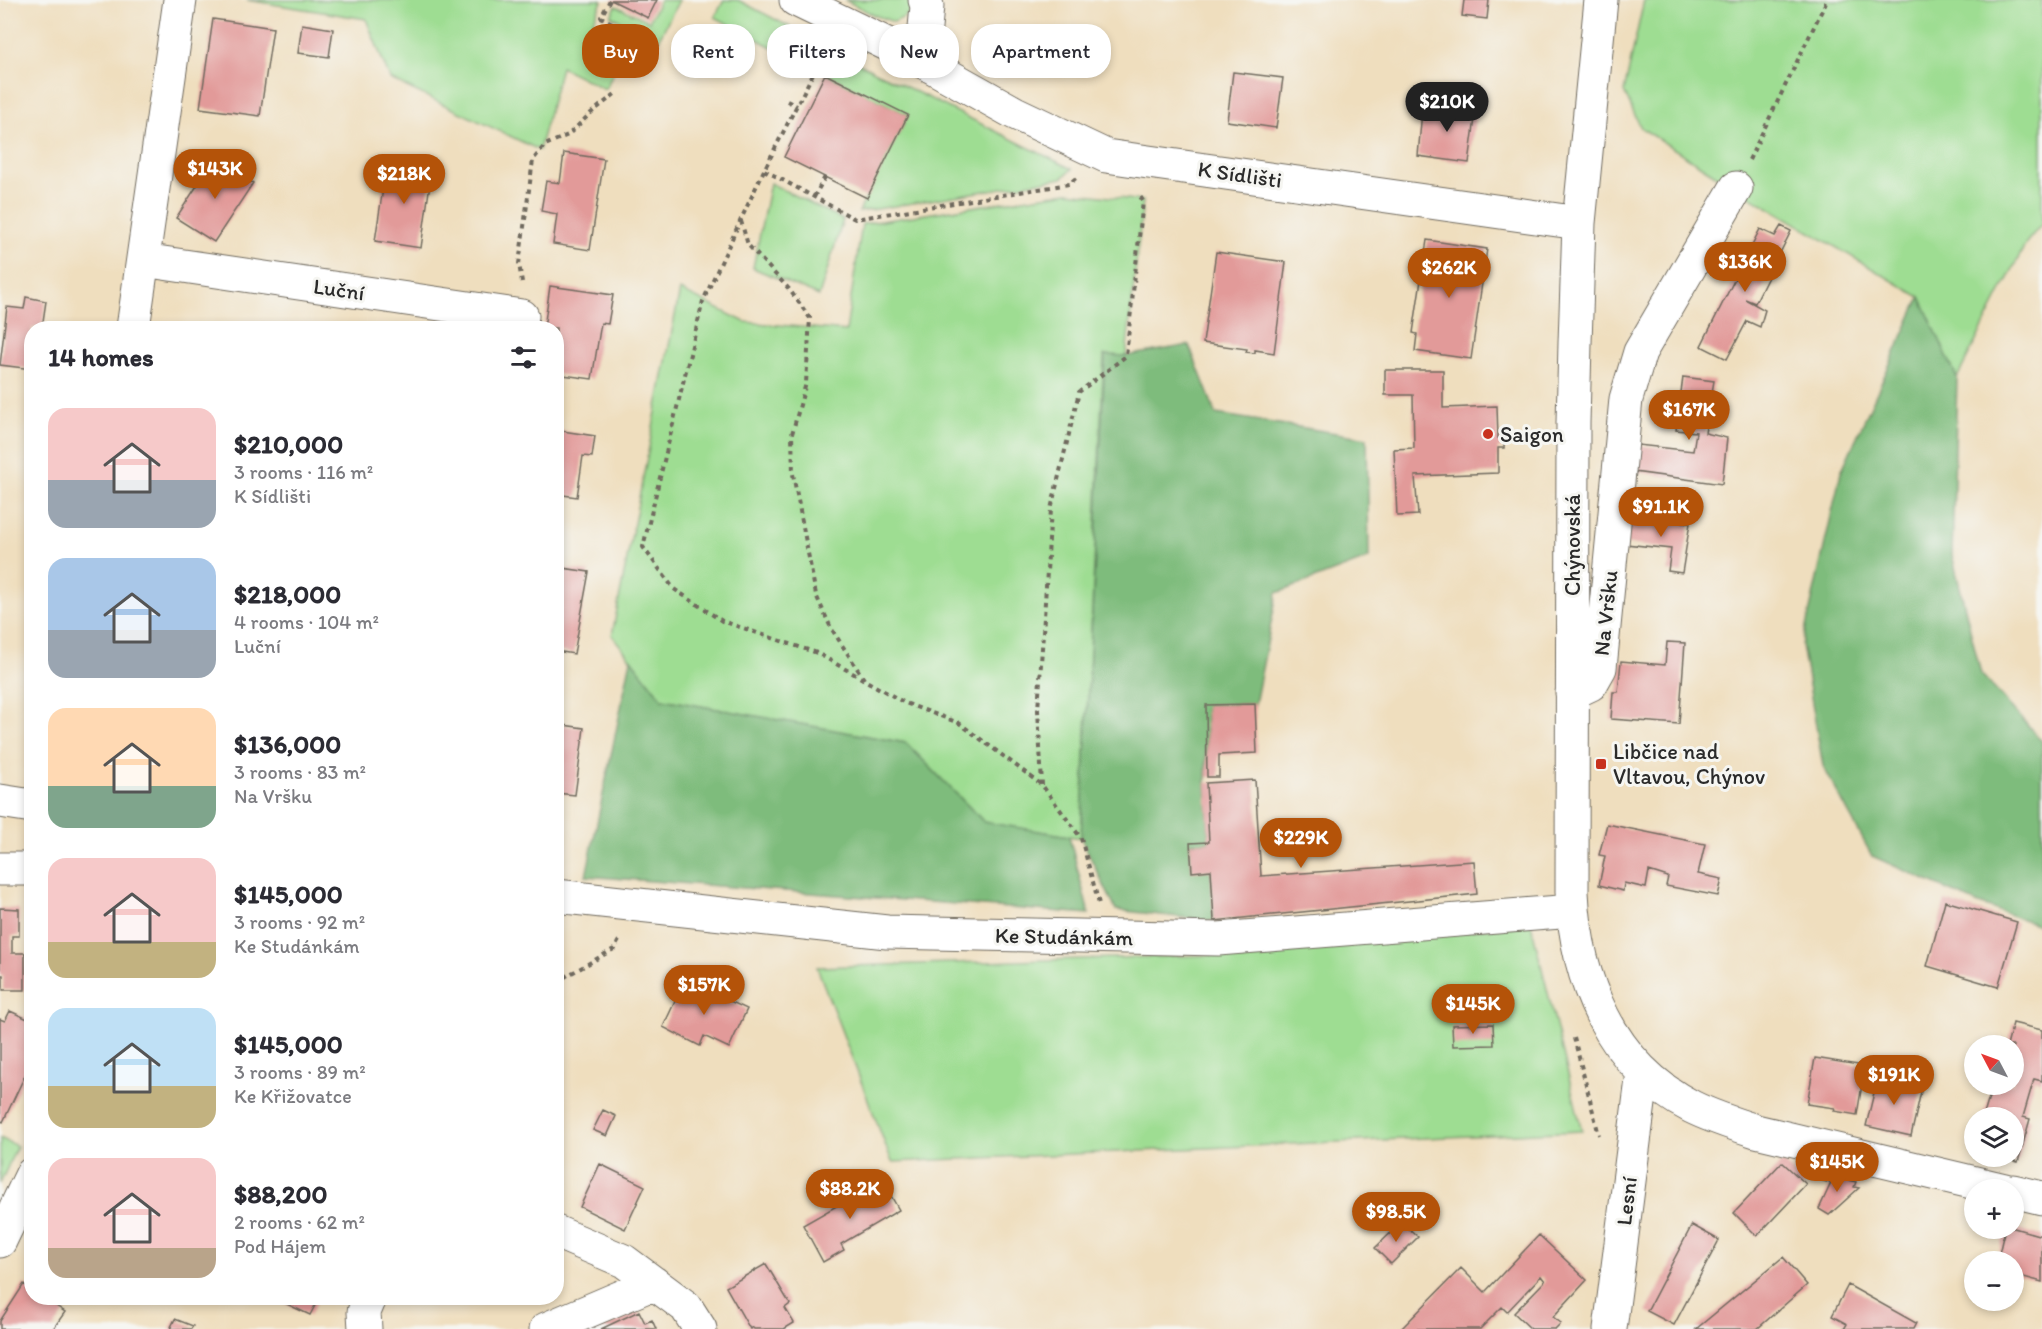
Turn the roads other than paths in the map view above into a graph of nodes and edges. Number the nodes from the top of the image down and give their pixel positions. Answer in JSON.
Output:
{"nodes":[{"id":1,"x":180,"y":0,"type":"edge"},
{"id":2,"x":796,"y":0,"type":"edge"},
{"id":3,"x":925,"y":0,"type":"edge"},
{"id":4,"x":1601,"y":0,"type":"edge"},
{"id":5,"x":925,"y":24,"type":"edge"},
{"id":6,"x":879,"y":40,"type":"edge"},
{"id":7,"x":952,"y":78,"type":"edge"},
{"id":8,"x":1736,"y":188,"type":"road end"},
{"id":9,"x":1579,"y":223,"type":"junction"},
{"id":10,"x":143,"y":260,"type":"junction"},
{"id":11,"x":134,"y":321,"type":"edge"},
{"id":12,"x":515,"y":321,"type":"edge"},
{"id":13,"x":1572,"y":693,"type":"junction"},
{"id":14,"x":0,"y":801,"type":"edge"},
{"id":15,"x":24,"y":805,"type":"edge"},
{"id":16,"x":0,"y":869,"type":"edge"},
{"id":17,"x":24,"y":870,"type":"edge"},
{"id":18,"x":564,"y":897,"type":"edge"},
{"id":19,"x":1573,"y":911,"type":"junction"},
{"id":20,"x":1643,"y":1072,"type":"junction"},
{"id":21,"x":1964,"y":1180,"type":"edge"},
{"id":22,"x":24,"y":1191,"type":"edge"},
{"id":23,"x":2024,"y":1194,"type":"edge"},
{"id":24,"x":2042,"y":1198,"type":"edge"},
{"id":25,"x":564,"y":1235,"type":"edge"},
{"id":26,"x":0,"y":1241,"type":"edge"},
{"id":27,"x":654,"y":1283,"type":"junction"},
{"id":28,"x":367,"y":1305,"type":"edge"},
{"id":29,"x":365,"y":1329,"type":"edge"},
{"id":30,"x":546,"y":1329,"type":"edge"},
{"id":31,"x":700,"y":1329,"type":"edge"},
{"id":32,"x":1610,"y":1329,"type":"edge"}],
"edges":[{"from":1,"to":10,"type":"street"},
{"from":2,"to":6,"type":"street","name":"K Sídlišti"},
{"from":3,"to":5,"type":"street"},
{"from":4,"to":9,"type":"street","name":"Chýnovská"},
{"from":7,"to":9,"type":"street","name":"K Sídlišti"},
{"from":8,"to":13,"type":"street","name":"Na Vršku"},
{"from":9,"to":13,"type":"street","name":"Chýnovská"},
{"from":10,"to":11,"type":"street"},
{"from":10,"to":12,"type":"street","name":"Luční"},
{"from":13,"to":19,"type":"street","name":"Chýnovská"},
{"from":14,"to":15,"type":"street"},
{"from":16,"to":17,"type":"street"},
{"from":18,"to":19,"type":"street","name":"Ke Studánkám"},
{"from":19,"to":20,"type":"street","name":"Chýnovská"},
{"from":20,"to":21,"type":"street","name":"Chýnovská"},
{"from":20,"to":32,"type":"street","name":"Lesní"},
{"from":22,"to":26,"type":"street"},
{"from":23,"to":24,"type":"street"},
{"from":25,"to":27,"type":"street"},
{"from":27,"to":30,"type":"street"},
{"from":27,"to":31,"type":"street"},
{"from":28,"to":29,"type":"street"}]}
